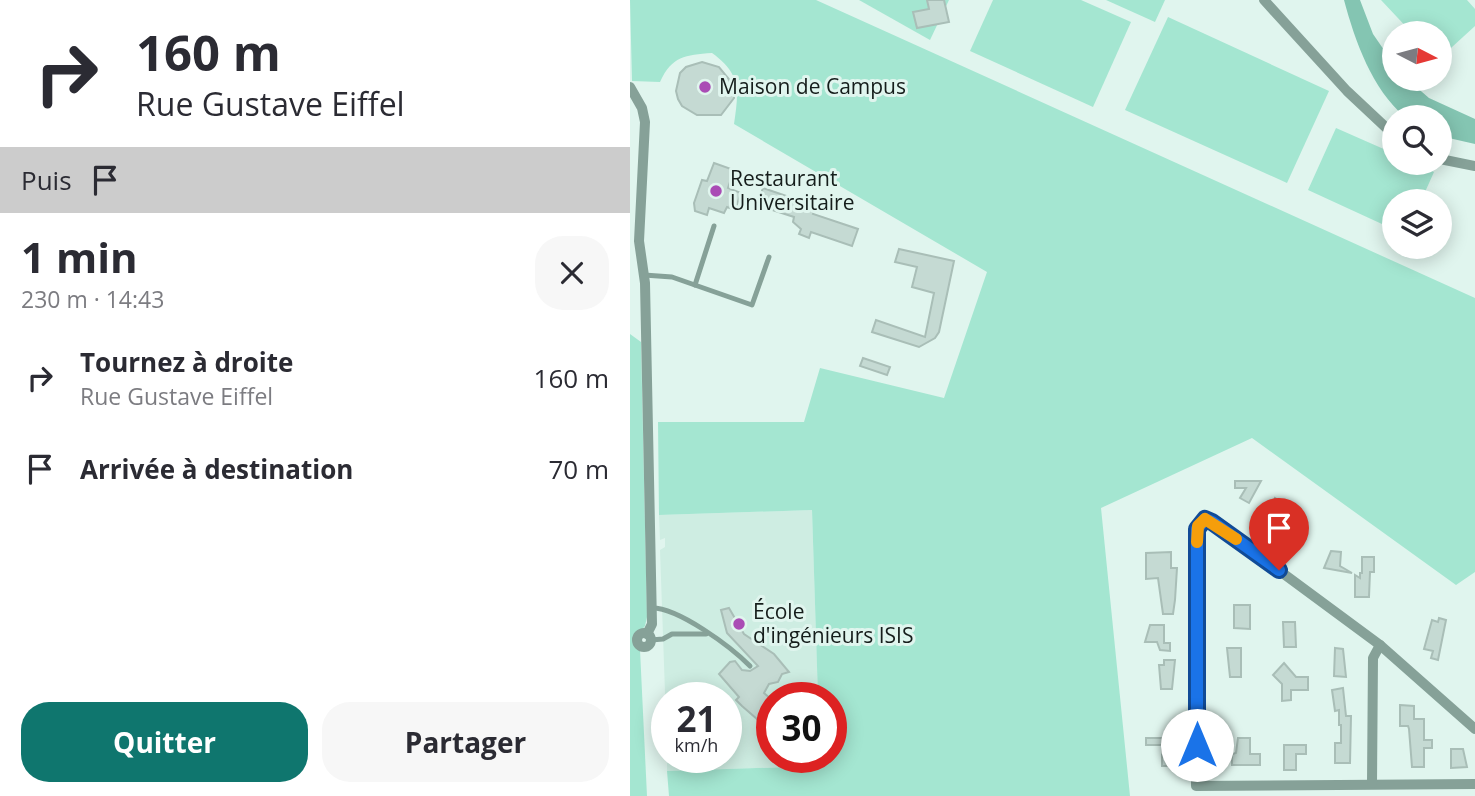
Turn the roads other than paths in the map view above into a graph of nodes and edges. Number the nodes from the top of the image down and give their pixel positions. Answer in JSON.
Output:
{"nodes":[{"id":1,"x":1264,"y":0,"type":"edge"},
{"id":2,"x":630,"y":87,"type":"edge"},
{"id":3,"x":1382,"y":124,"type":"edge"},
{"id":4,"x":1452,"y":161,"type":"edge"},
{"id":5,"x":1475,"y":166,"type":"edge"},
{"id":6,"x":714,"y":226,"type":"dead end"},
{"id":7,"x":769,"y":257,"type":"dead end"},
{"id":8,"x":644,"y":275,"type":"junction"},
{"id":9,"x":695,"y":285,"type":"junction"},
{"id":10,"x":651,"y":608,"type":"junction"},
{"id":11,"x":706,"y":634,"type":"junction"},
{"id":12,"x":649,"y":637,"type":"joint"},
{"id":13,"x":1380,"y":645,"type":"junction"},
{"id":14,"x":750,"y":666,"type":"dead end"},
{"id":15,"x":1475,"y":729,"type":"edge"},
{"id":16,"x":1372,"y":783,"type":"junction"},
{"id":17,"x":1475,"y":784,"type":"edge"}],
"edges":[{"from":1,"to":3,"type":"street"},
{"from":2,"to":8,"type":"street"},
{"from":4,"to":5,"type":"street"},
{"from":6,"to":9,"type":"lane"},
{"from":7,"to":9,"type":"lane"},
{"from":8,"to":9,"type":"lane"},
{"from":8,"to":10,"type":"street"},
{"from":10,"to":11,"type":"lane"},
{"from":10,"to":12,"type":"street"},
{"from":11,"to":12,"type":"lane"},
{"from":11,"to":14,"type":"lane"},
{"from":13,"to":15,"type":"street"},
{"from":13,"to":16,"type":"street"},
{"from":13,"to":16,"type":"street"},
{"from":16,"to":17,"type":"street"}]}
